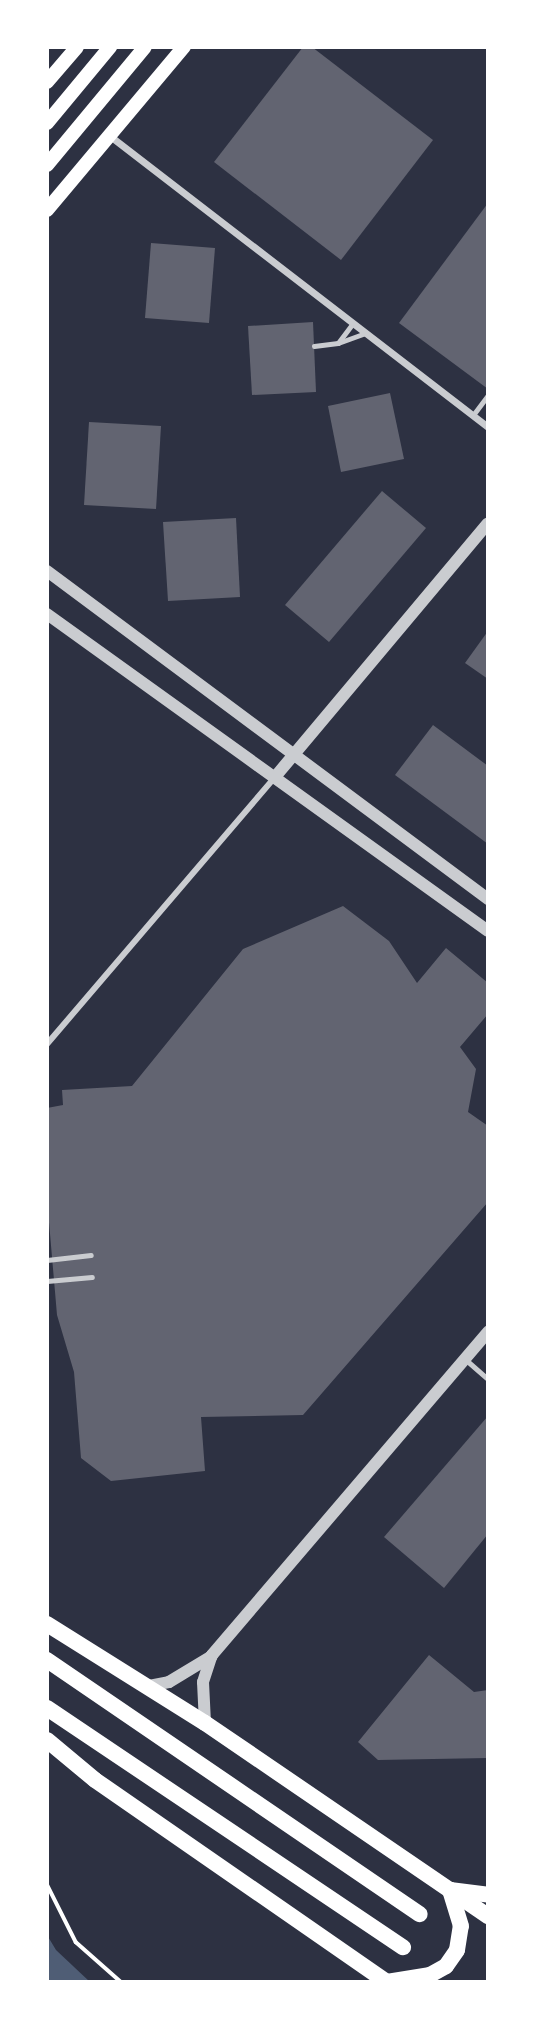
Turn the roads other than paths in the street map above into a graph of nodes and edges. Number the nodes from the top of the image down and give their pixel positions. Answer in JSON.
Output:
{"nodes":[{"id":1,"x":77,"y":47,"type":"edge"},
{"id":2,"x":110,"y":47,"type":"edge"},
{"id":3,"x":145,"y":47,"type":"edge"},
{"id":4,"x":184,"y":47,"type":"edge"},
{"id":5,"x":47,"y":82,"type":"edge"},
{"id":6,"x":47,"y":123,"type":"edge"},
{"id":7,"x":109,"y":136,"type":"junction"},
{"id":8,"x":47,"y":165,"type":"edge"},
{"id":9,"x":47,"y":209,"type":"edge"},
{"id":10,"x":353,"y":323,"type":"junction"},
{"id":11,"x":366,"y":333,"type":"junction"},
{"id":12,"x":338,"y":343,"type":"junction"},
{"id":13,"x":314,"y":346,"type":"dead end"},
{"id":14,"x":488,"y":395,"type":"edge"},
{"id":15,"x":473,"y":415,"type":"junction"},
{"id":16,"x":488,"y":426,"type":"edge"},
{"id":17,"x":488,"y":523,"type":"edge"},
{"id":18,"x":47,"y":571,"type":"edge"},
{"id":19,"x":47,"y":614,"type":"edge"},
{"id":20,"x":293,"y":754,"type":"junction"},
{"id":21,"x":275,"y":778,"type":"junction"},
{"id":22,"x":488,"y":899,"type":"edge"},
{"id":23,"x":488,"y":931,"type":"edge"},
{"id":24,"x":47,"y":1044,"type":"edge"},
{"id":25,"x":91,"y":1255,"type":"dead end"},
{"id":26,"x":47,"y":1260,"type":"edge"},
{"id":27,"x":92,"y":1277,"type":"dead end"},
{"id":28,"x":47,"y":1281,"type":"edge"},
{"id":29,"x":488,"y":1332,"type":"edge"},
{"id":30,"x":465,"y":1359,"type":"junction"},
{"id":31,"x":488,"y":1379,"type":"edge"},
{"id":32,"x":47,"y":1624,"type":"edge"},
{"id":33,"x":212,"y":1656,"type":"junction"},
{"id":34,"x":47,"y":1660,"type":"edge"},
{"id":35,"x":149,"y":1686,"type":"junction"},
{"id":36,"x":47,"y":1708,"type":"edge"},
{"id":37,"x":205,"y":1723,"type":"junction"},
{"id":38,"x":47,"y":1741,"type":"edge"},
{"id":39,"x":47,"y":1752,"type":"edge"},
{"id":40,"x":95,"y":1780,"type":"junction"},
{"id":41,"x":450,"y":1890,"type":"junction"},
{"id":42,"x":488,"y":1895,"type":"edge"},
{"id":43,"x":420,"y":1914,"type":"dead end"},
{"id":44,"x":488,"y":1916,"type":"edge"},
{"id":45,"x":402,"y":1947,"type":"dead end"},
{"id":46,"x":354,"y":1960,"type":"junction"},
{"id":47,"x":373,"y":1982,"type":"edge"},
{"id":48,"x":387,"y":1982,"type":"edge"}],
"edges":[{"from":1,"to":5,"type":"main road"},
{"from":2,"to":6,"type":"main road"},
{"from":3,"to":8,"type":"main road"},
{"from":4,"to":7,"type":"main road"},
{"from":7,"to":9,"type":"main road"},
{"from":7,"to":10,"type":"street"},
{"from":10,"to":11,"type":"street"},
{"from":10,"to":12,"type":"lane"},
{"from":11,"to":12,"type":"lane"},
{"from":11,"to":15,"type":"street"},
{"from":12,"to":13,"type":"lane"},
{"from":14,"to":15,"type":"lane"},
{"from":15,"to":16,"type":"street"},
{"from":17,"to":20,"type":"street"},
{"from":18,"to":20,"type":"street"},
{"from":19,"to":21,"type":"street"},
{"from":20,"to":21,"type":"street"},
{"from":20,"to":22,"type":"street"},
{"from":21,"to":23,"type":"street"},
{"from":21,"to":24,"type":"street"},
{"from":25,"to":26,"type":"lane"},
{"from":27,"to":28,"type":"lane"},
{"from":29,"to":30,"type":"street"},
{"from":30,"to":31,"type":"lane"},
{"from":30,"to":33,"type":"street"},
{"from":32,"to":35,"type":"main road"},
{"from":33,"to":35,"type":"street"},
{"from":33,"to":37,"type":"street"},
{"from":34,"to":43,"type":"main road"},
{"from":35,"to":37,"type":"main road"},
{"from":36,"to":45,"type":"main road"},
{"from":37,"to":41,"type":"main road"},
{"from":38,"to":40,"type":"main road"},
{"from":39,"to":40,"type":"main road"},
{"from":40,"to":46,"type":"main road"},
{"from":41,"to":42,"type":"main road"},
{"from":41,"to":44,"type":"main road"},
{"from":41,"to":48,"type":"main road"},
{"from":46,"to":47,"type":"main road"},
{"from":46,"to":48,"type":"main road"}]}
